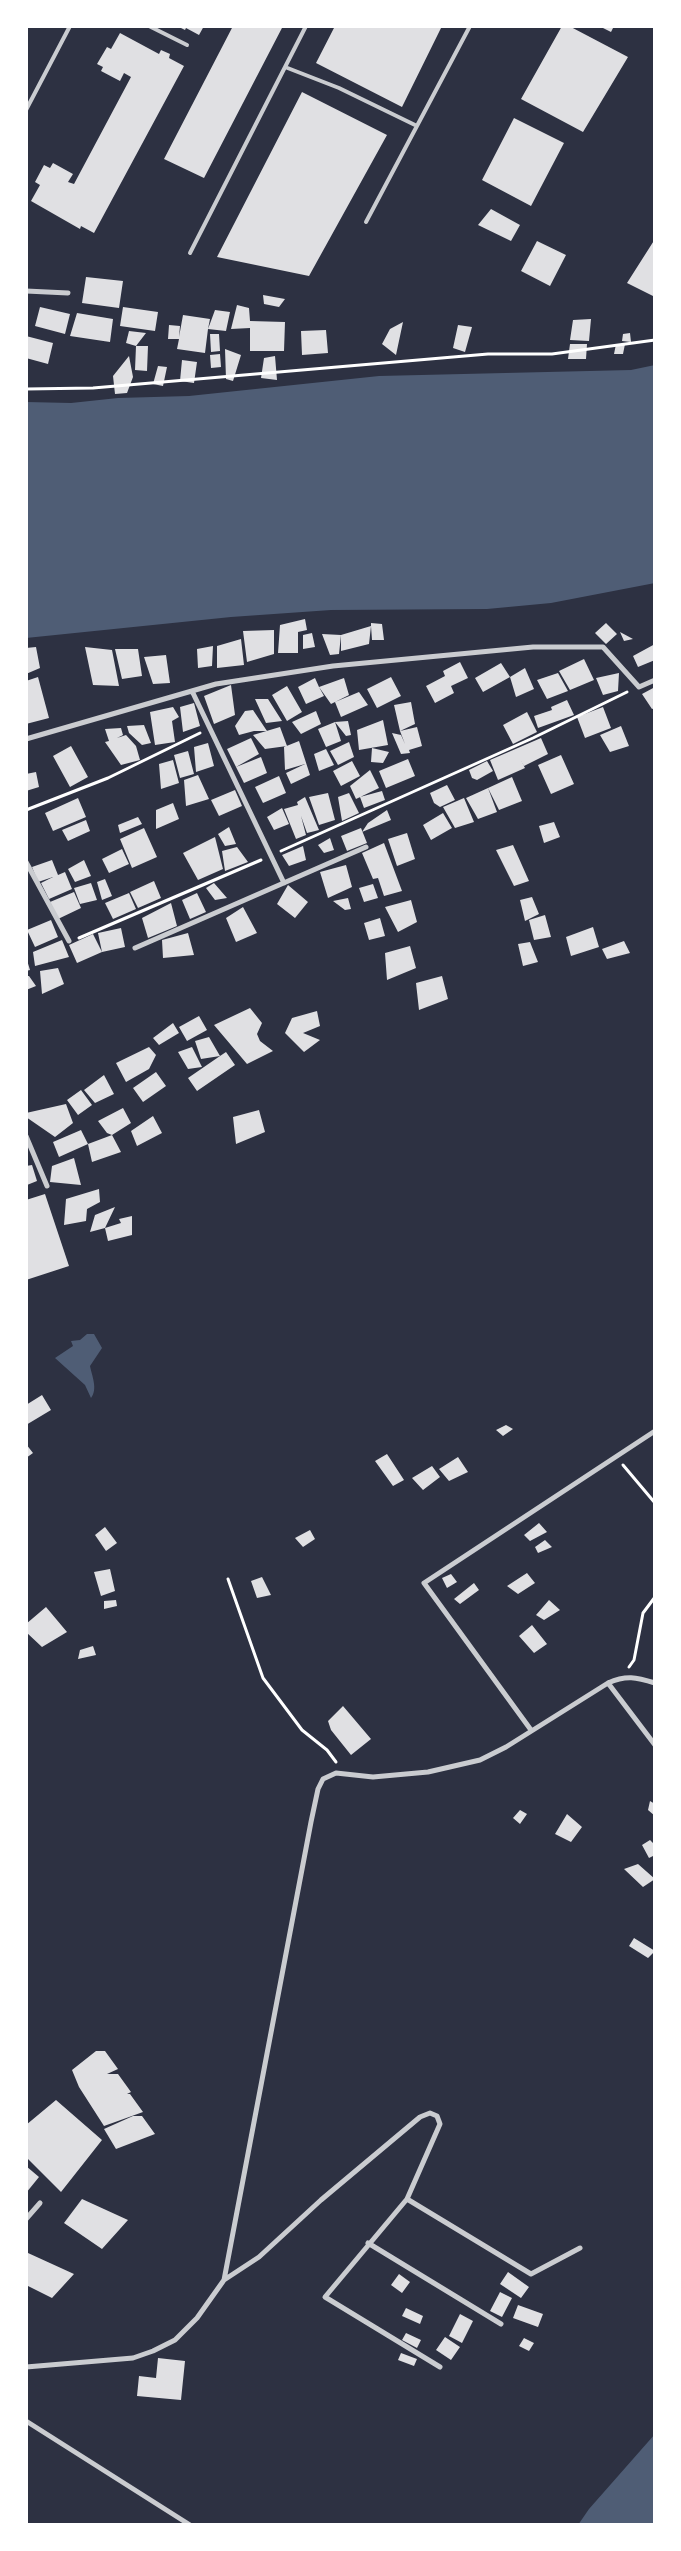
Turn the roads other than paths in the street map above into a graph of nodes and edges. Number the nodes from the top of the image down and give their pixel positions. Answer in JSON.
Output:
{"nodes":[{"id":1,"x":70,"y":26,"type":"edge"},
{"id":2,"x":150,"y":26,"type":"edge"},
{"id":3,"x":306,"y":26,"type":"edge"},
{"id":4,"x":470,"y":26,"type":"edge"},
{"id":5,"x":187,"y":45,"type":"dead end"},
{"id":6,"x":285,"y":67,"type":"junction"},
{"id":7,"x":26,"y":110,"type":"edge"},
{"id":8,"x":415,"y":125,"type":"junction"},
{"id":9,"x":366,"y":222,"type":"dead end"},
{"id":10,"x":190,"y":253,"type":"dead end"},
{"id":11,"x":26,"y":291,"type":"edge"},
{"id":12,"x":68,"y":293,"type":"dead end"},
{"id":13,"x":655,"y":680,"type":"edge"},
{"id":14,"x":192,"y":690,"type":"junction"},
{"id":15,"x":26,"y":738,"type":"edge"},
{"id":16,"x":366,"y":847,"type":"dead end"},
{"id":17,"x":26,"y":862,"type":"edge"},
{"id":18,"x":284,"y":883,"type":"junction"},
{"id":19,"x":69,"y":941,"type":"road end"},
{"id":20,"x":135,"y":948,"type":"dead end"},
{"id":21,"x":26,"y":1136,"type":"edge"},
{"id":22,"x":47,"y":1186,"type":"dead end"},
{"id":23,"x":655,"y":1431,"type":"edge"},
{"id":24,"x":608,"y":1683,"type":"junction"},
{"id":25,"x":655,"y":1684,"type":"edge"},
{"id":26,"x":531,"y":1730,"type":"junction"},
{"id":27,"x":655,"y":1745,"type":"edge"},
{"id":28,"x":406,"y":2200,"type":"junction"},
{"id":29,"x":40,"y":2202,"type":"dead end"},
{"id":30,"x":26,"y":2219,"type":"edge"},
{"id":31,"x":368,"y":2244,"type":"junction"},
{"id":32,"x":580,"y":2248,"type":"dead end"},
{"id":33,"x":224,"y":2280,"type":"junction"},
{"id":34,"x":501,"y":2324,"type":"dead end"},
{"id":35,"x":26,"y":2367,"type":"edge"},
{"id":36,"x":440,"y":2367,"type":"dead end"},
{"id":37,"x":26,"y":2421,"type":"edge"},
{"id":38,"x":190,"y":2525,"type":"edge"}],
"edges":[{"from":1,"to":7,"type":"lane"},
{"from":2,"to":5,"type":"lane"},
{"from":3,"to":6,"type":"lane"},
{"from":4,"to":8,"type":"lane"},
{"from":6,"to":8,"type":"lane"},
{"from":6,"to":10,"type":"lane"},
{"from":8,"to":9,"type":"lane"},
{"from":11,"to":12,"type":"street"},
{"from":13,"to":14,"type":"street"},
{"from":14,"to":15,"type":"street"},
{"from":14,"to":18,"type":"street"},
{"from":16,"to":18,"type":"street"},
{"from":17,"to":19,"type":"street"},
{"from":18,"to":20,"type":"street"},
{"from":21,"to":22,"type":"street"},
{"from":23,"to":26,"type":"street"},
{"from":24,"to":25,"type":"street"},
{"from":24,"to":26,"type":"street"},
{"from":24,"to":27,"type":"street"},
{"from":26,"to":33,"type":"street"},
{"from":28,"to":31,"type":"street"},
{"from":28,"to":32,"type":"street"},
{"from":28,"to":33,"type":"street"},
{"from":29,"to":30,"type":"street"},
{"from":31,"to":34,"type":"street"},
{"from":31,"to":36,"type":"street"},
{"from":33,"to":35,"type":"street"},
{"from":37,"to":38,"type":"street"}]}
